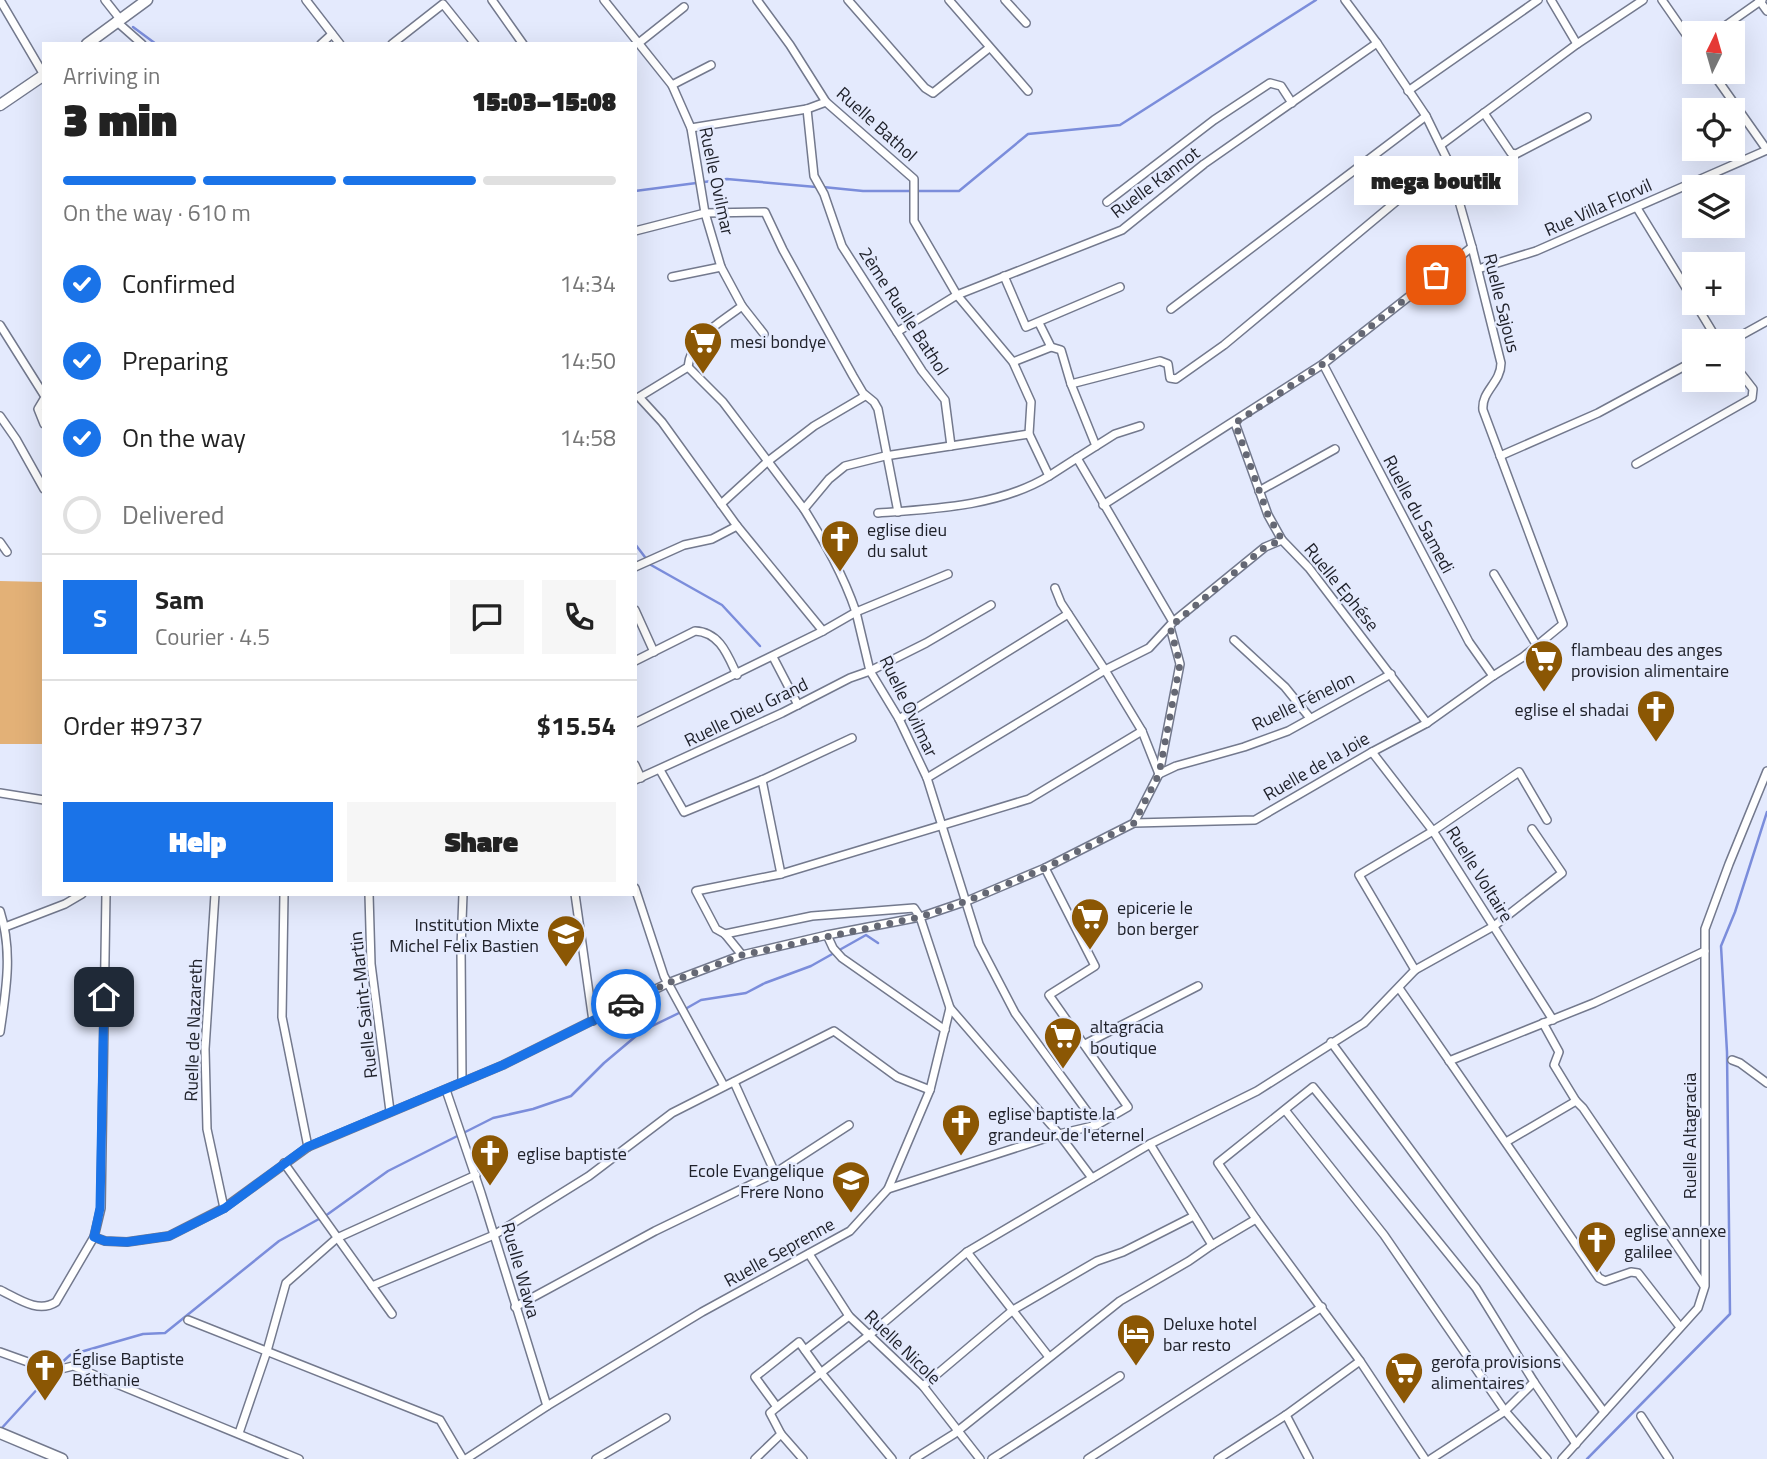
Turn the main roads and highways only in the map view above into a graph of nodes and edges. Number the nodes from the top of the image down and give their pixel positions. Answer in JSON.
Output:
{"nodes":[{"id":1,"x":147,"y":0,"type":"edge"},
{"id":2,"x":89,"y":42,"type":"edge"},
{"id":3,"x":42,"y":76,"type":"edge"},
{"id":4,"x":0,"y":105,"type":"edge"},
{"id":5,"x":0,"y":1433,"type":"edge"},
{"id":6,"x":62,"y":1459,"type":"edge"}],
"edges":[{"from":1,"to":2,"type":"main road"},
{"from":3,"to":4,"type":"main road"},
{"from":5,"to":6,"type":"main road"}]}
